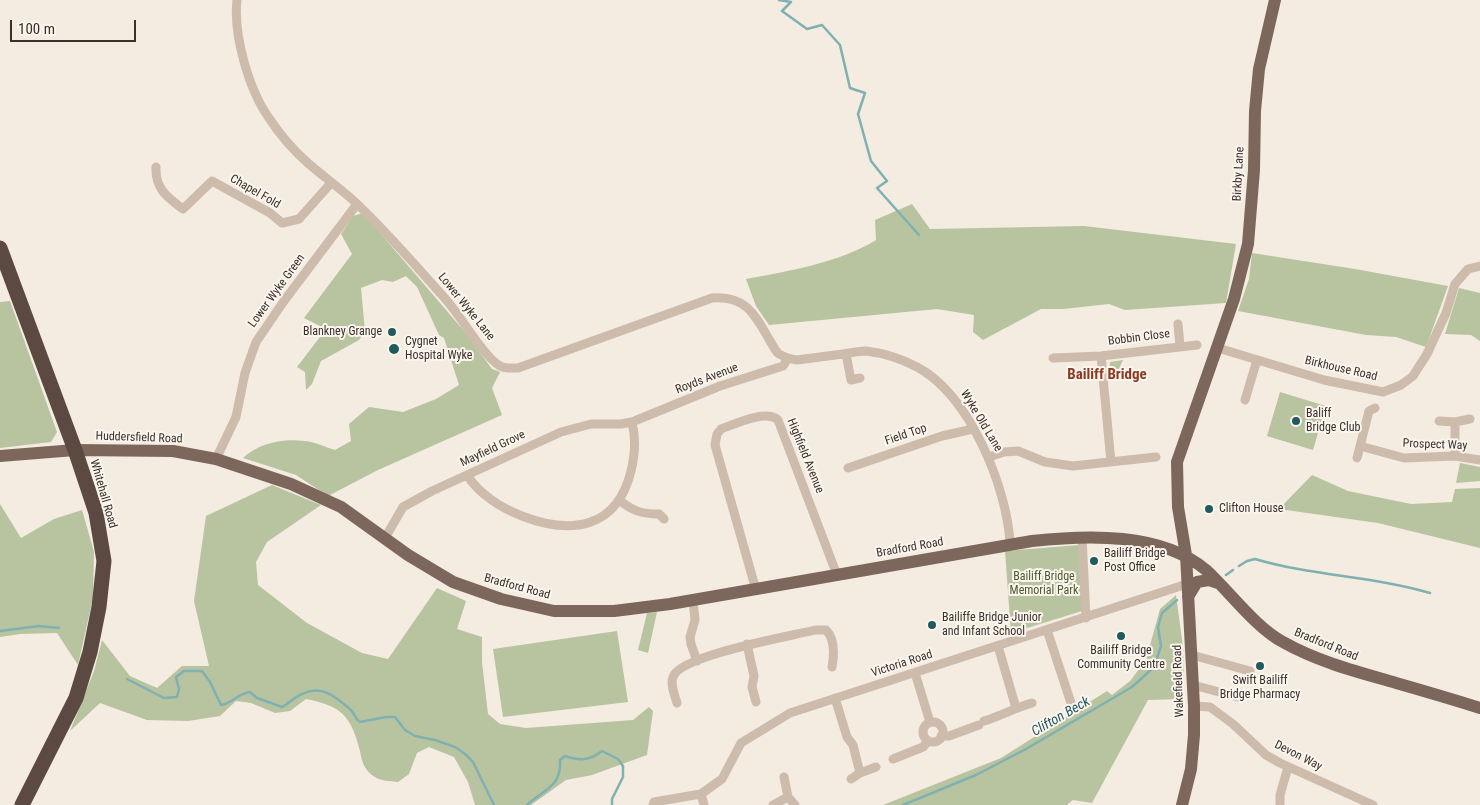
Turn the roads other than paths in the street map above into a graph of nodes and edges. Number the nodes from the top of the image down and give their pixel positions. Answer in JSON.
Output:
{"nodes":[{"id":1,"x":237,"y":0,"type":"edge"},
{"id":2,"x":1275,"y":0,"type":"edge"},
{"id":3,"x":156,"y":167,"type":"dead end"},
{"id":4,"x":331,"y":183,"type":"junction"},
{"id":5,"x":357,"y":204,"type":"junction"},
{"id":6,"x":0,"y":248,"type":"edge"},
{"id":7,"x":1480,"y":266,"type":"edge"},
{"id":8,"x":1178,"y":324,"type":"dead end"},
{"id":9,"x":1197,"y":345,"type":"dead end"},
{"id":10,"x":1180,"y":346,"type":"junction"},
{"id":11,"x":1218,"y":348,"type":"junction"},
{"id":12,"x":846,"y":354,"type":"junction"},
{"id":13,"x":1101,"y":356,"type":"junction"},
{"id":14,"x":788,"y":358,"type":"junction"},
{"id":15,"x":1053,"y":358,"type":"dead end"},
{"id":16,"x":1257,"y":360,"type":"junction"},
{"id":17,"x":851,"y":380,"type":"dead end"},
{"id":18,"x":1245,"y":400,"type":"dead end"},
{"id":19,"x":1376,"y":408,"type":"dead end"},
{"id":20,"x":1470,"y":418,"type":"dead end"},
{"id":21,"x":1439,"y":421,"type":"dead end"},
{"id":22,"x":632,"y":422,"type":"junction"},
{"id":23,"x":1455,"y":422,"type":"junction"},
{"id":24,"x":973,"y":429,"type":"junction"},
{"id":25,"x":1360,"y":446,"type":"junction"},
{"id":26,"x":75,"y":450,"type":"junction"},
{"id":27,"x":0,"y":456,"type":"edge"},
{"id":28,"x":1455,"y":456,"type":"junction"},
{"id":29,"x":989,"y":457,"type":"junction"},
{"id":30,"x":1156,"y":457,"type":"dead end"},
{"id":31,"x":1357,"y":458,"type":"dead end"},
{"id":32,"x":216,"y":459,"type":"junction"},
{"id":33,"x":1480,"y":460,"type":"edge"},
{"id":34,"x":1111,"y":462,"type":"junction"},
{"id":35,"x":848,"y":468,"type":"dead end"},
{"id":36,"x":467,"y":475,"type":"junction"},
{"id":37,"x":619,"y":500,"type":"junction"},
{"id":38,"x":328,"y":501,"type":"joint"},
{"id":39,"x":664,"y":518,"type":"dead end"},
{"id":40,"x":1082,"y":537,"type":"junction"},
{"id":41,"x":385,"y":538,"type":"junction"},
{"id":42,"x":1010,"y":544,"type":"junction"},
{"id":43,"x":1186,"y":555,"type":"junction"},
{"id":44,"x":837,"y":575,"type":"junction"},
{"id":45,"x":1218,"y":583,"type":"junction"},
{"id":46,"x":1188,"y":584,"type":"junction"},
{"id":47,"x":756,"y":590,"type":"junction"},
{"id":48,"x":1188,"y":598,"type":"junction"},
{"id":49,"x":693,"y":600,"type":"junction"},
{"id":50,"x":1086,"y":618,"type":"junction"},
{"id":51,"x":1047,"y":630,"type":"junction"},
{"id":52,"x":746,"y":644,"type":"junction"},
{"id":53,"x":998,"y":646,"type":"junction"},
{"id":54,"x":1192,"y":655,"type":"junction"},
{"id":55,"x":697,"y":661,"type":"junction"},
{"id":56,"x":832,"y":667,"type":"dead end"},
{"id":57,"x":1250,"y":672,"type":"dead end"},
{"id":58,"x":915,"y":673,"type":"junction"},
{"id":59,"x":1193,"y":685,"type":"junction"},
{"id":60,"x":1238,"y":697,"type":"dead end"},
{"id":61,"x":835,"y":698,"type":"junction"},
{"id":62,"x":756,"y":702,"type":"dead end"},
{"id":63,"x":677,"y":703,"type":"dead end"},
{"id":64,"x":1032,"y":703,"type":"dead end"},
{"id":65,"x":1194,"y":706,"type":"junction"},
{"id":66,"x":1016,"y":708,"type":"junction"},
{"id":67,"x":1480,"y":708,"type":"edge"},
{"id":68,"x":1073,"y":709,"type":"dead end"},
{"id":69,"x":930,"y":722,"type":"junction"},
{"id":70,"x":941,"y":736,"type":"junction"},
{"id":71,"x":928,"y":741,"type":"junction"},
{"id":72,"x":893,"y":760,"type":"dead end"},
{"id":73,"x":876,"y":767,"type":"dead end"},
{"id":74,"x":1288,"y":767,"type":"junction"},
{"id":75,"x":860,"y":773,"type":"junction"},
{"id":76,"x":784,"y":777,"type":"dead end"},
{"id":77,"x":851,"y":779,"type":"dead end"},
{"id":78,"x":701,"y":794,"type":"junction"},
{"id":79,"x":788,"y":797,"type":"junction"},
{"id":80,"x":22,"y":805,"type":"edge"},
{"id":81,"x":654,"y":805,"type":"edge"},
{"id":82,"x":704,"y":805,"type":"edge"},
{"id":83,"x":773,"y":805,"type":"edge"},
{"id":84,"x":795,"y":805,"type":"edge"},
{"id":85,"x":1182,"y":805,"type":"edge"},
{"id":86,"x":1280,"y":805,"type":"edge"},
{"id":87,"x":1372,"y":805,"type":"edge"}],
"edges":[{"from":1,"to":4,"type":"street","name":"Lower Wyke Lane"},
{"from":2,"to":11,"type":"main road","name":"Birkby Lane"},
{"from":3,"to":4,"type":"street","name":"Chapel Fold"},
{"from":4,"to":5,"type":"street","name":"Lower Wyke Lane"},
{"from":5,"to":14,"type":"street","name":"Lower Wyke Lane"},
{"from":5,"to":32,"type":"street","name":"Lower Wyke Green"},
{"from":6,"to":26,"type":"highway","name":"Whitehall Road"},
{"from":7,"to":16,"type":"street","name":"Birkhouse Road"},
{"from":8,"to":10,"type":"street","name":"Bobbin Close"},
{"from":9,"to":10,"type":"street","name":"Bobbin Close"},
{"from":10,"to":13,"type":"street","name":"Bobbin Close"},
{"from":11,"to":16,"type":"street","name":"Birkhouse Road"},
{"from":11,"to":43,"type":"main road","name":"Birkby Lane"},
{"from":12,"to":14,"type":"street","name":"Wyke Old Lane"},
{"from":12,"to":17,"type":"street"},
{"from":12,"to":24,"type":"street","name":"Wyke Old Lane"},
{"from":13,"to":15,"type":"street","name":"Bobbin Close"},
{"from":13,"to":34,"type":"street"},
{"from":14,"to":22,"type":"street","name":"Royds Avenue"},
{"from":16,"to":18,"type":"street"},
{"from":19,"to":25,"type":"street"},
{"from":20,"to":23,"type":"street"},
{"from":21,"to":23,"type":"street"},
{"from":22,"to":36,"type":"street","name":"Mayfield Grove"},
{"from":22,"to":37,"type":"street"},
{"from":23,"to":28,"type":"street"},
{"from":24,"to":29,"type":"street","name":"Wyke Old Lane"},
{"from":24,"to":35,"type":"street","name":"Field Top"},
{"from":25,"to":28,"type":"street","name":"Prospect Way"},
{"from":25,"to":31,"type":"street"},
{"from":26,"to":27,"type":"main road","name":"Huddersfield Road"},
{"from":26,"to":32,"type":"main road","name":"Huddersfield Road"},
{"from":26,"to":80,"type":"highway","name":"Whitehall Road"},
{"from":28,"to":33,"type":"street","name":"Prospect Way"},
{"from":29,"to":34,"type":"street"},
{"from":29,"to":42,"type":"street","name":"Wyke Old Lane"},
{"from":30,"to":34,"type":"street"},
{"from":32,"to":38,"type":"main road","name":"Huddersfield Road"},
{"from":36,"to":37,"type":"street"},
{"from":36,"to":41,"type":"street","name":"Mayfield Grove"},
{"from":37,"to":39,"type":"street"},
{"from":38,"to":41,"type":"main road","name":"Bradford Road"},
{"from":40,"to":42,"type":"main road","name":"Bradford Road"},
{"from":40,"to":43,"type":"main road","name":"Bradford Road"},
{"from":40,"to":50,"type":"street"},
{"from":41,"to":49,"type":"main road","name":"Bradford Road"},
{"from":42,"to":44,"type":"main road","name":"Bradford Road"},
{"from":43,"to":45,"type":"main road","name":"Bradford Road"},
{"from":43,"to":46,"type":"main road","name":"Wakefield Road"},
{"from":44,"to":47,"type":"main road","name":"Bradford Road"},
{"from":44,"to":47,"type":"street","name":"Highfield Avenue"},
{"from":45,"to":48,"type":"main road"},
{"from":45,"to":67,"type":"main road","name":"Bradford Road"},
{"from":46,"to":48,"type":"main road","name":"Wakefield Road"},
{"from":46,"to":50,"type":"street","name":"Victoria Road"},
{"from":47,"to":49,"type":"main road","name":"Bradford Road"},
{"from":48,"to":54,"type":"main road","name":"Wakefield Road"},
{"from":49,"to":55,"type":"street"},
{"from":50,"to":51,"type":"street","name":"Victoria Road"},
{"from":51,"to":53,"type":"street","name":"Victoria Road"},
{"from":51,"to":68,"type":"street"},
{"from":52,"to":55,"type":"street"},
{"from":52,"to":56,"type":"street"},
{"from":52,"to":62,"type":"street"},
{"from":53,"to":58,"type":"street","name":"Victoria Road"},
{"from":53,"to":66,"type":"street"},
{"from":54,"to":57,"type":"street"},
{"from":54,"to":59,"type":"main road","name":"Wakefield Road"},
{"from":55,"to":63,"type":"street"},
{"from":58,"to":61,"type":"street","name":"Victoria Road"},
{"from":58,"to":69,"type":"street"},
{"from":59,"to":60,"type":"street"},
{"from":59,"to":65,"type":"main road","name":"Wakefield Road"},
{"from":61,"to":75,"type":"street"},
{"from":61,"to":78,"type":"street","name":"Victoria Road"},
{"from":64,"to":66,"type":"street"},
{"from":65,"to":74,"type":"street","name":"Devon Way"},
{"from":65,"to":85,"type":"main road","name":"Wakefield Road"},
{"from":66,"to":70,"type":"street"},
{"from":69,"to":70,"type":"street"},
{"from":69,"to":71,"type":"street"},
{"from":70,"to":71,"type":"street"},
{"from":71,"to":72,"type":"street"},
{"from":73,"to":75,"type":"street"},
{"from":74,"to":86,"type":"street"},
{"from":74,"to":87,"type":"street","name":"Devon Way"},
{"from":75,"to":77,"type":"street"},
{"from":76,"to":79,"type":"street"},
{"from":78,"to":81,"type":"street","name":"Victoria Road"},
{"from":78,"to":82,"type":"street"},
{"from":79,"to":83,"type":"street"},
{"from":79,"to":84,"type":"street"}]}
